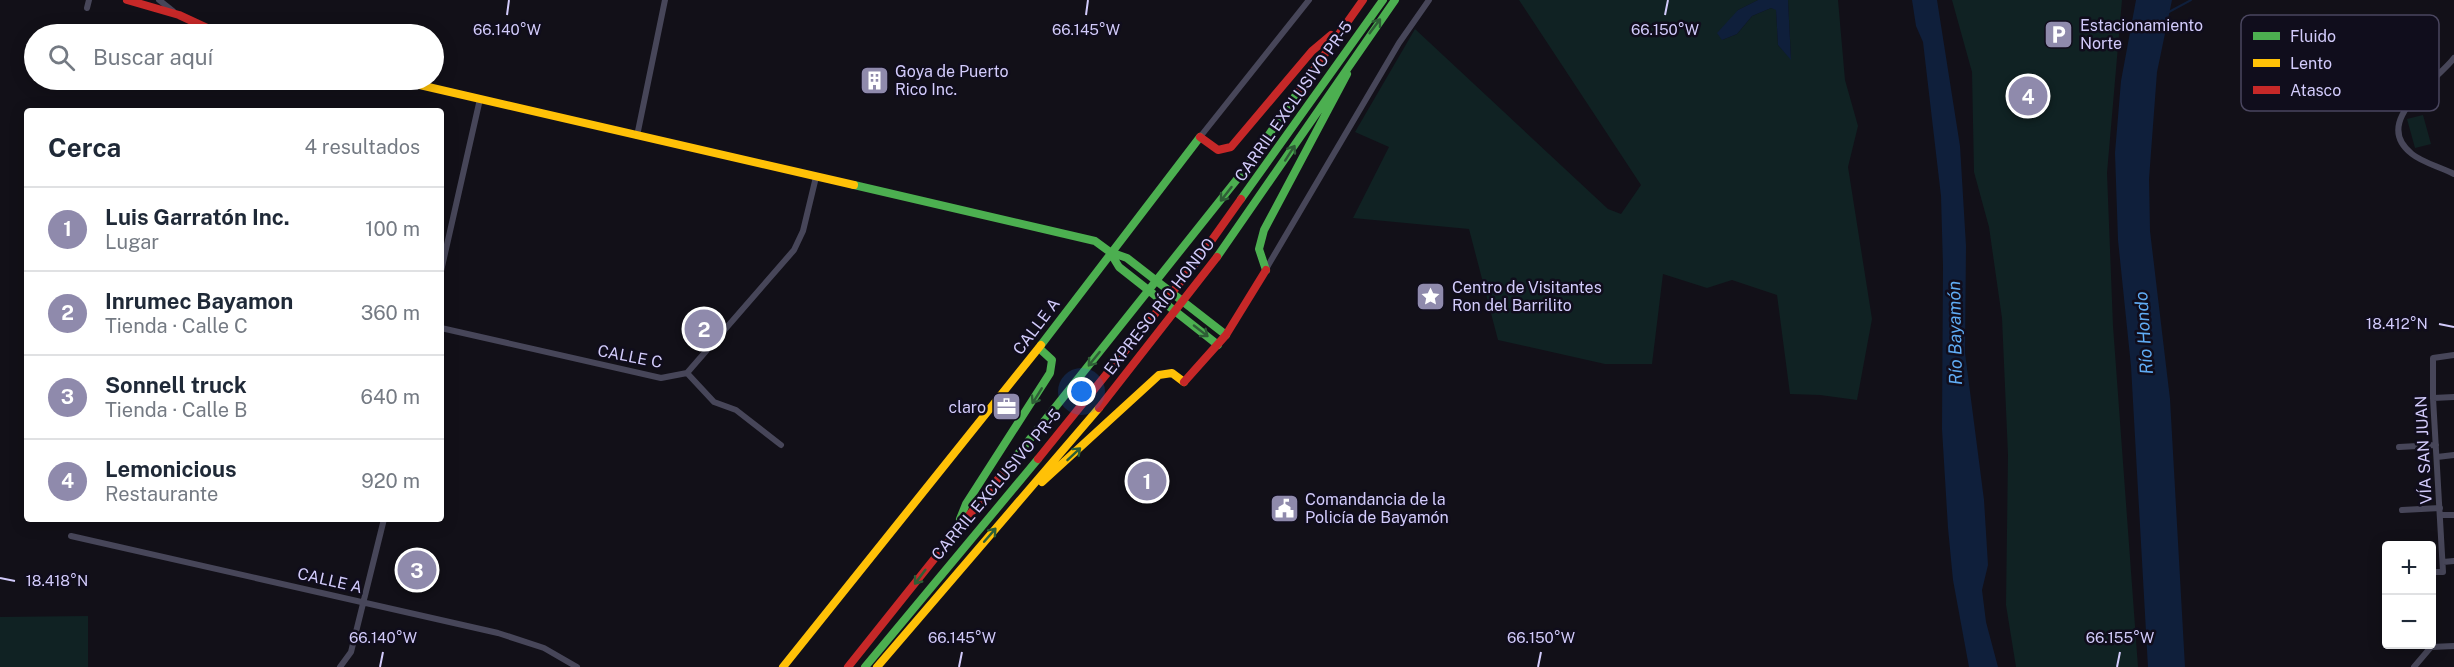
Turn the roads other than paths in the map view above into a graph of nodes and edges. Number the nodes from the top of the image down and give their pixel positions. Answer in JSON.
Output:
{"nodes":[{"id":1,"x":89,"y":0,"type":"edge"},
{"id":2,"x":127,"y":0,"type":"edge"},
{"id":3,"x":159,"y":0,"type":"edge"},
{"id":4,"x":665,"y":0,"type":"edge"},
{"id":5,"x":1309,"y":0,"type":"edge"},
{"id":6,"x":1363,"y":0,"type":"edge"},
{"id":7,"x":1383,"y":0,"type":"edge"},
{"id":8,"x":1395,"y":0,"type":"edge"},
{"id":9,"x":1429,"y":0,"type":"edge"},
{"id":10,"x":87,"y":8,"type":"dead end"},
{"id":11,"x":178,"y":15,"type":"junction"},
{"id":12,"x":198,"y":24,"type":"edge"},
{"id":13,"x":1343,"y":26,"type":"junction"},
{"id":14,"x":1355,"y":52,"type":"junction"},
{"id":15,"x":2453,"y":60,"type":"edge"},
{"id":16,"x":2439,"y":74,"type":"edge"},
{"id":17,"x":441,"y":90,"type":"edge"},
{"id":18,"x":480,"y":99,"type":"junction"},
{"id":19,"x":2404,"y":111,"type":"edge"},
{"id":20,"x":637,"y":136,"type":"junction"},
{"id":21,"x":1200,"y":137,"type":"junction"},
{"id":22,"x":2454,"y":174,"type":"edge"},
{"id":23,"x":816,"y":177,"type":"junction"},
{"id":24,"x":1110,"y":252,"type":"junction"},
{"id":25,"x":444,"y":259,"type":"edge"},
{"id":26,"x":1266,"y":270,"type":"junction"},
{"id":27,"x":444,"y":329,"type":"edge"},
{"id":28,"x":1226,"y":335,"type":"junction"},
{"id":29,"x":1218,"y":345,"type":"junction"},
{"id":30,"x":1038,"y":348,"type":"junction"},
{"id":31,"x":2454,"y":355,"type":"edge"},
{"id":32,"x":687,"y":373,"type":"junction"},
{"id":33,"x":2454,"y":397,"type":"edge"},
{"id":34,"x":2433,"y":398,"type":"junction"},
{"id":35,"x":781,"y":445,"type":"dead end"},
{"id":36,"x":2436,"y":445,"type":"junction"},
{"id":37,"x":2398,"y":447,"type":"dead end"},
{"id":38,"x":2454,"y":455,"type":"edge"},
{"id":39,"x":2437,"y":457,"type":"junction"},
{"id":40,"x":1029,"y":490,"type":"junction"},
{"id":41,"x":2403,"y":510,"type":"dead end"},
{"id":42,"x":2440,"y":512,"type":"junction"},
{"id":43,"x":2454,"y":515,"type":"edge"},
{"id":44,"x":383,"y":522,"type":"edge"},
{"id":45,"x":956,"y":530,"type":"junction"},
{"id":46,"x":71,"y":536,"type":"dead end"},
{"id":47,"x":2454,"y":561,"type":"edge"},
{"id":48,"x":2443,"y":562,"type":"junction"},
{"id":49,"x":2436,"y":572,"type":"edge"},
{"id":50,"x":365,"y":603,"type":"junction"},
{"id":51,"x":2454,"y":646,"type":"edge"},
{"id":52,"x":340,"y":667,"type":"edge"},
{"id":53,"x":577,"y":667,"type":"edge"},
{"id":54,"x":783,"y":667,"type":"edge"},
{"id":55,"x":848,"y":667,"type":"edge"},
{"id":56,"x":865,"y":667,"type":"edge"},
{"id":57,"x":877,"y":667,"type":"edge"},
{"id":58,"x":2414,"y":667,"type":"edge"}],
"edges":[{"from":1,"to":10,"type":"street"},
{"from":2,"to":11,"type":"main road"},
{"from":3,"to":11,"type":"street"},
{"from":4,"to":20,"type":"street"},
{"from":5,"to":21,"type":"street","name":"CALLE A"},
{"from":6,"to":13,"type":"main road","name":"EXPRESO RÍO HONDO"},
{"from":7,"to":56,"type":"main road","name":"CARRIL EXCLUSIVO PR-5"},
{"from":14,"to":8,"type":"main road","name":"EXPRESO RÍO HONDO","one_way":true},
{"from":9,"to":26,"type":"street"},
{"from":11,"to":12,"type":"main road"},
{"from":13,"to":21,"type":"main road"},
{"from":13,"to":45,"type":"main road","name":"EXPRESO RÍO HONDO","one_way":true},
{"from":14,"to":26,"type":"main road"},
{"from":40,"to":14,"type":"main road","name":"EXPRESO RÍO HONDO","one_way":true},
{"from":15,"to":16,"type":"street"},
{"from":17,"to":18,"type":"main road"},
{"from":18,"to":20,"type":"main road"},
{"from":18,"to":25,"type":"street"},
{"from":19,"to":22,"type":"street"},
{"from":20,"to":23,"type":"main road"},
{"from":21,"to":24,"type":"main road","name":"CALLE A"},
{"from":23,"to":24,"type":"main road"},
{"from":23,"to":32,"type":"street"},
{"from":24,"to":28,"type":"main road"},
{"from":24,"to":29,"type":"main road","one_way":true},
{"from":24,"to":30,"type":"main road","name":"CALLE A"},
{"from":26,"to":28,"type":"main road"},
{"from":27,"to":32,"type":"street","name":"CALLE C"},
{"from":28,"to":29,"type":"main road"},
{"from":40,"to":29,"type":"main road","one_way":true},
{"from":30,"to":45,"type":"main road","one_way":true},
{"from":30,"to":54,"type":"main road","name":"CALLE A"},
{"from":31,"to":34,"type":"street","name":"VÍA SAN JUAN"},
{"from":32,"to":35,"type":"street"},
{"from":33,"to":34,"type":"street"},
{"from":34,"to":36,"type":"street","name":"VÍA SAN JUAN"},
{"from":36,"to":37,"type":"street"},
{"from":36,"to":39,"type":"street","name":"VÍA SAN JUAN"},
{"from":38,"to":39,"type":"street"},
{"from":39,"to":42,"type":"street","name":"VÍA SAN JUAN"},
{"from":57,"to":40,"type":"main road","name":"EXPRESO RÍO HONDO","one_way":true},
{"from":41,"to":42,"type":"street"},
{"from":42,"to":43,"type":"street"},
{"from":42,"to":48,"type":"street","name":"VÍA SAN JUAN"},
{"from":44,"to":50,"type":"street"},
{"from":45,"to":55,"type":"main road","name":"EXPRESO RÍO HONDO","one_way":true},
{"from":46,"to":50,"type":"street","name":"CALLE A"},
{"from":47,"to":48,"type":"street"},
{"from":48,"to":49,"type":"street"},
{"from":50,"to":52,"type":"street"},
{"from":50,"to":53,"type":"street","name":"CALLE A"},
{"from":51,"to":58,"type":"street"}]}
